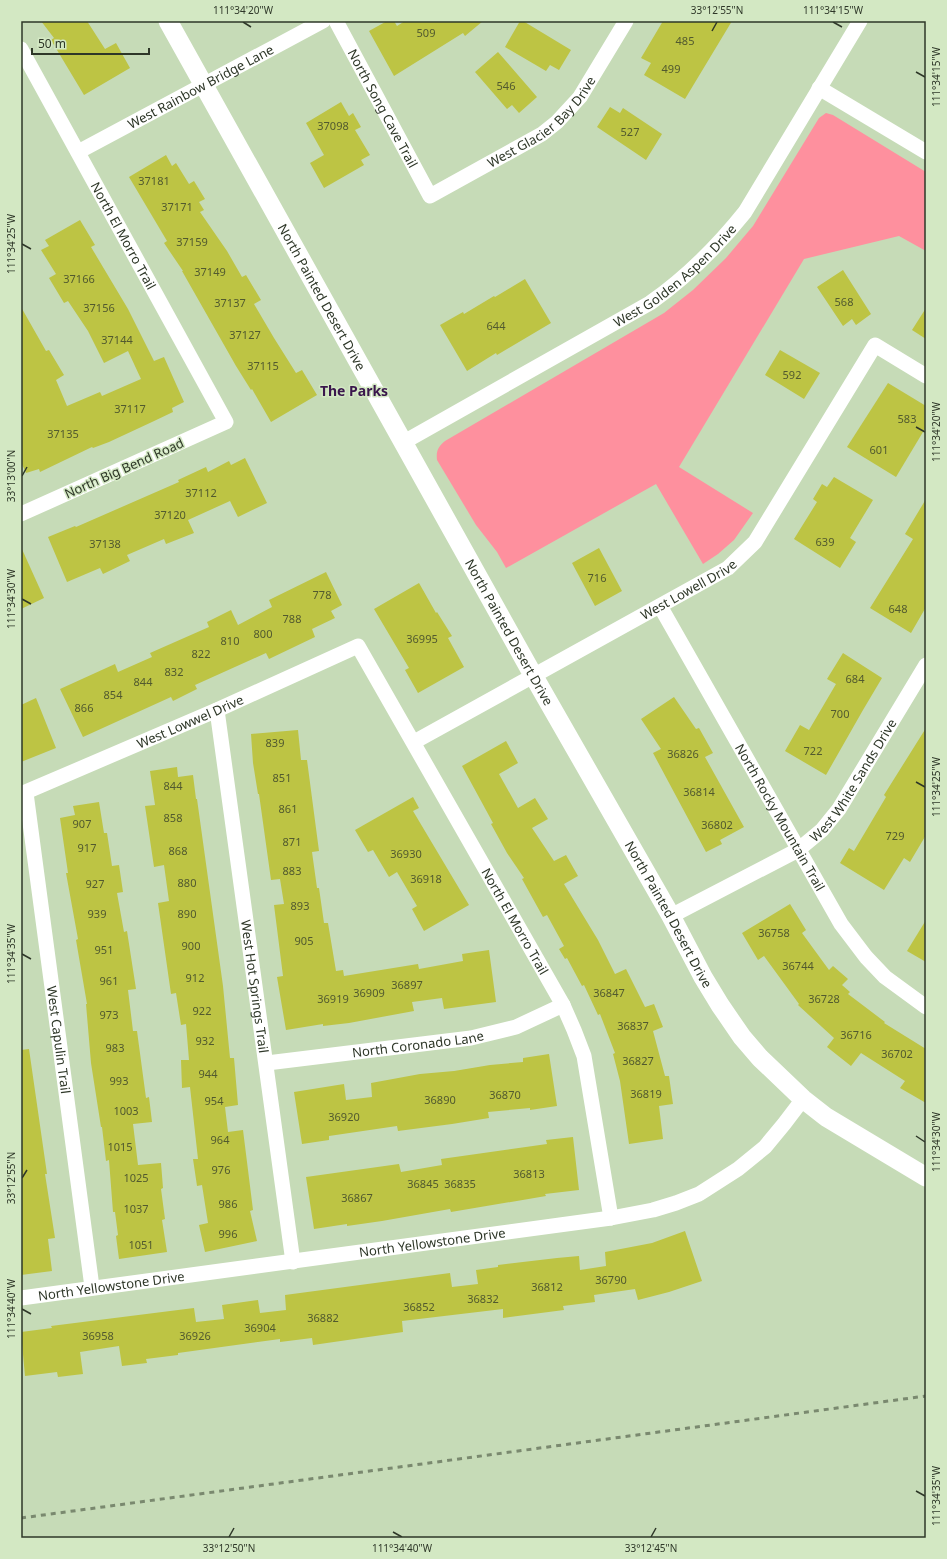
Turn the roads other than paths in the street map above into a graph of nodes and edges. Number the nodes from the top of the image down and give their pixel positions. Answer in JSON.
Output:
{"nodes":[{"id":1,"x":168,"y":21,"type":"edge"},
{"id":2,"x":323,"y":21,"type":"edge"},
{"id":3,"x":336,"y":21,"type":"edge"},
{"id":4,"x":626,"y":21,"type":"edge"},
{"id":5,"x":860,"y":21,"type":"edge"},
{"id":6,"x":21,"y":49,"type":"edge"},
{"id":7,"x":203,"y":85,"type":"junction"},
{"id":8,"x":819,"y":88,"type":"junction"},
{"id":9,"x":78,"y":152,"type":"junction"},
{"id":10,"x":926,"y":152,"type":"edge"},
{"id":11,"x":430,"y":196,"type":"joint"},
{"id":12,"x":926,"y":376,"type":"edge"},
{"id":13,"x":226,"y":422,"type":"joint"},
{"id":14,"x":404,"y":442,"type":"junction"},
{"id":15,"x":21,"y":514,"type":"edge"},
{"id":16,"x":660,"y":606,"type":"junction"},
{"id":17,"x":358,"y":646,"type":"joint"},
{"id":18,"x":926,"y":665,"type":"edge"},
{"id":19,"x":533,"y":675,"type":"junction"},
{"id":20,"x":217,"y":710,"type":"junction"},
{"id":21,"x":414,"y":742,"type":"junction"},
{"id":22,"x":23,"y":793,"type":"edge"},
{"id":23,"x":798,"y":850,"type":"junction"},
{"id":24,"x":671,"y":916,"type":"junction"},
{"id":25,"x":563,"y":1005,"type":"junction"},
{"id":26,"x":926,"y":1007,"type":"edge"},
{"id":27,"x":267,"y":1063,"type":"junction"},
{"id":28,"x":803,"y":1098,"type":"junction"},
{"id":29,"x":926,"y":1177,"type":"edge"},
{"id":30,"x":611,"y":1218,"type":"junction"},
{"id":31,"x":293,"y":1262,"type":"junction"},
{"id":32,"x":92,"y":1287,"type":"junction"},
{"id":33,"x":21,"y":1298,"type":"edge"}],
"edges":[{"from":1,"to":7,"type":"street","name":"North Painted Desert Drive"},
{"from":2,"to":7,"type":"street","name":"West Rainbow Bridge Lane"},
{"from":3,"to":11,"type":"street","name":"North Song Cave Trail"},
{"from":4,"to":11,"type":"street","name":"West Glacier Bay Drive"},
{"from":5,"to":8,"type":"street","name":"West Golden Aspen Drive"},
{"from":6,"to":9,"type":"street","name":"North El Morro Trail"},
{"from":7,"to":9,"type":"street","name":"West Rainbow Bridge Lane"},
{"from":7,"to":14,"type":"street","name":"North Painted Desert Drive"},
{"from":8,"to":10,"type":"street"},
{"from":8,"to":14,"type":"street","name":"West Golden Aspen Drive"},
{"from":9,"to":13,"type":"street","name":"North El Morro Trail"},
{"from":12,"to":16,"type":"street","name":"West Lowell Drive"},
{"from":13,"to":15,"type":"street","name":"North Big Bend Road"},
{"from":14,"to":19,"type":"street","name":"North Painted Desert Drive"},
{"from":16,"to":19,"type":"street","name":"West Lowell Drive"},
{"from":16,"to":23,"type":"street","name":"North Rocky Mountain Trail"},
{"from":17,"to":20,"type":"street","name":"West Lowwel Drive"},
{"from":17,"to":21,"type":"street","name":"North El Morro Trail"},
{"from":18,"to":23,"type":"street","name":"West White Sands Drive"},
{"from":19,"to":21,"type":"street","name":"West Lowell Drive"},
{"from":19,"to":24,"type":"street","name":"North Painted Desert Drive"},
{"from":20,"to":22,"type":"street","name":"West Lowwel Drive"},
{"from":20,"to":27,"type":"street","name":"West Hot Springs Trail"},
{"from":21,"to":25,"type":"street","name":"North El Morro Trail"},
{"from":22,"to":32,"type":"street","name":"West Capulin Trail"},
{"from":23,"to":24,"type":"street","name":"West White Sands Drive"},
{"from":23,"to":26,"type":"street","name":"North Rocky Mountain Trail"},
{"from":24,"to":28,"type":"street","name":"North Painted Desert Drive"},
{"from":25,"to":27,"type":"street","name":"North Coronado Lane"},
{"from":25,"to":30,"type":"street","name":"North El Morro Trail"},
{"from":27,"to":31,"type":"street","name":"West Hot Springs Trail"},
{"from":28,"to":29,"type":"street","name":"North Painted Desert Drive"},
{"from":28,"to":30,"type":"street","name":"North Yellowstone Drive"},
{"from":30,"to":31,"type":"street","name":"North Yellowstone Drive"},
{"from":31,"to":32,"type":"street","name":"North Yellowstone Drive"},
{"from":32,"to":33,"type":"street","name":"North Yellowstone Drive"}]}
